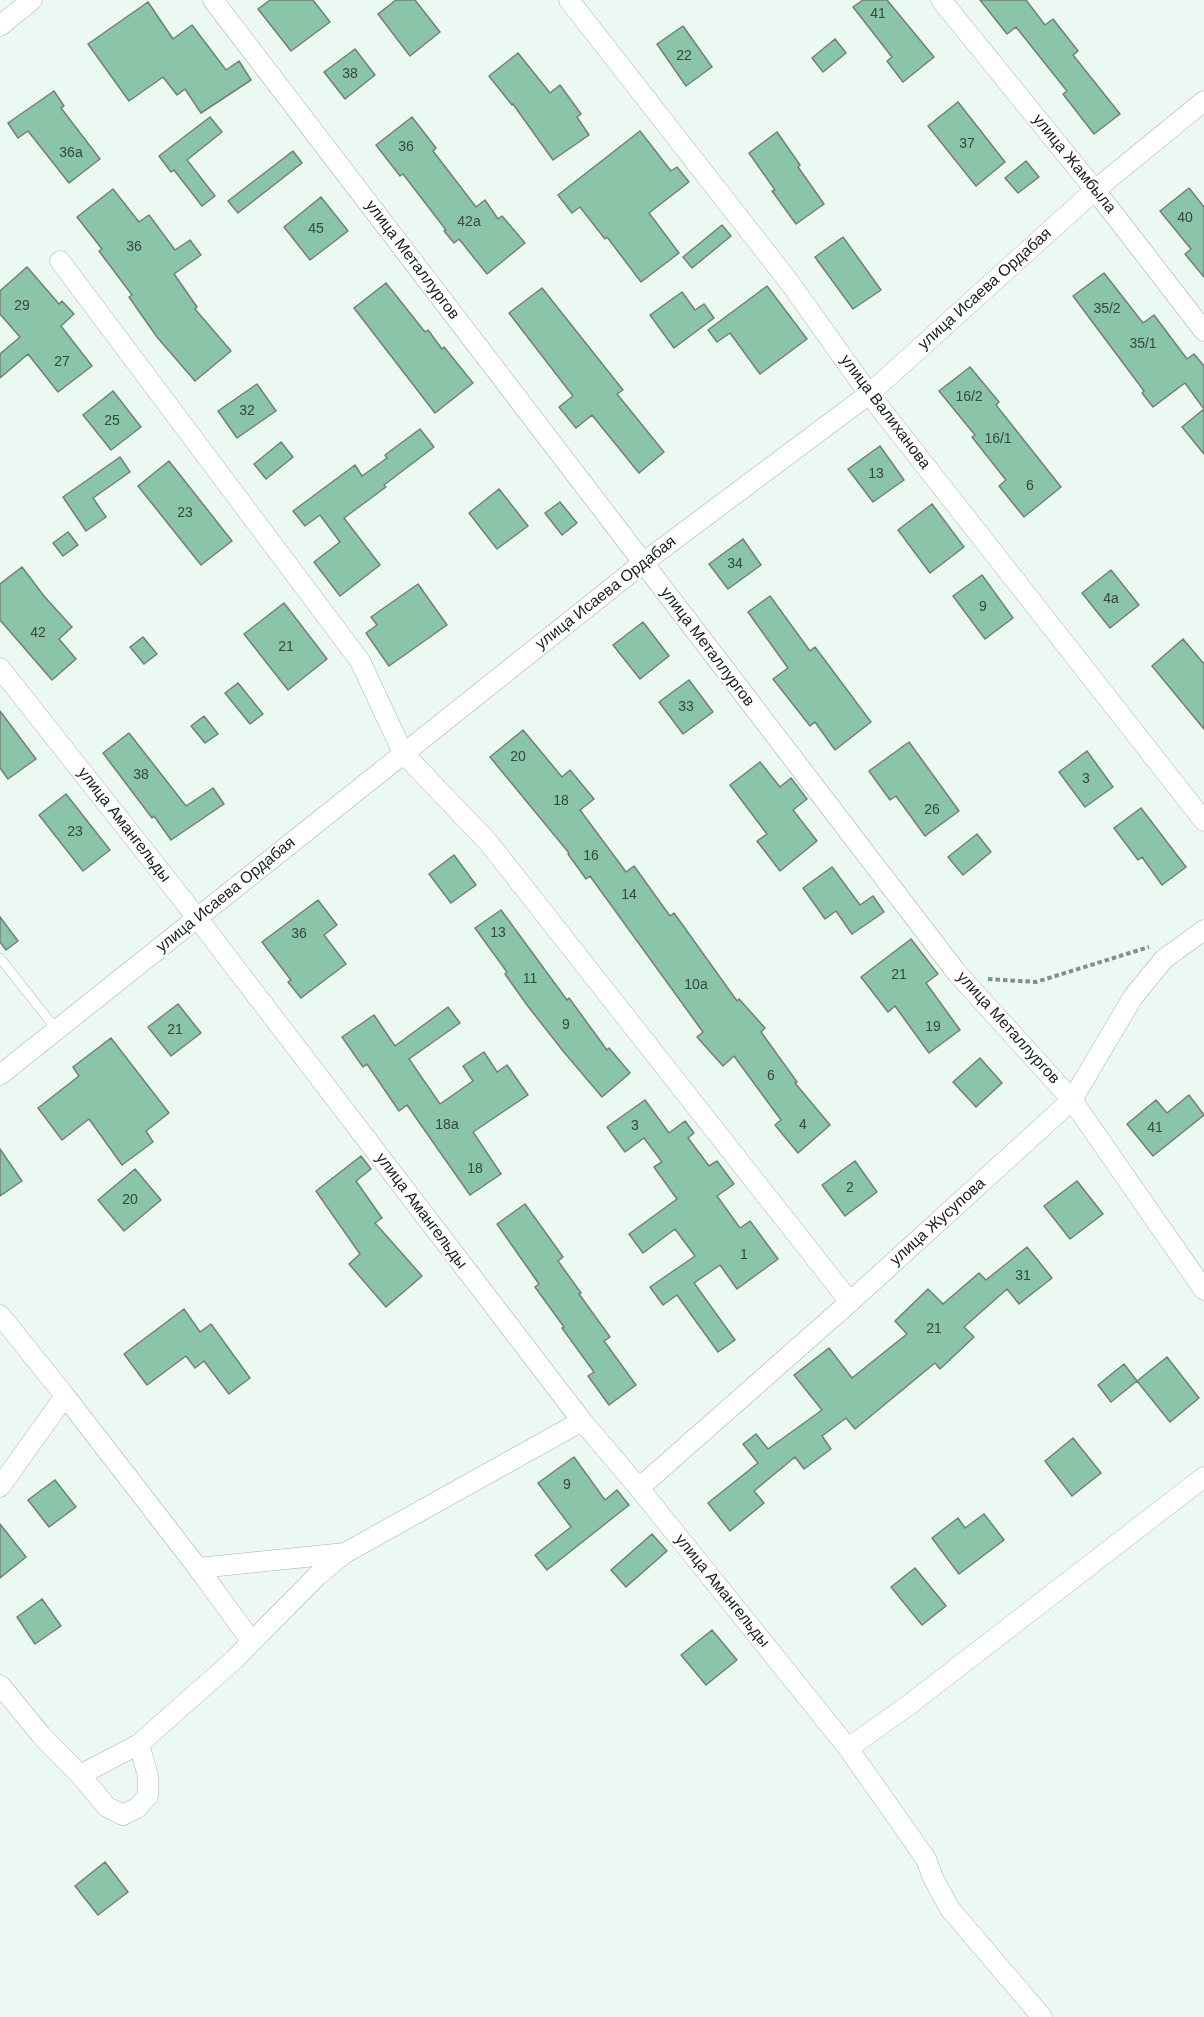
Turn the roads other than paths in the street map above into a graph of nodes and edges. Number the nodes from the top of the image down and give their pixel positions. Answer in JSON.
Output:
{"nodes":[{"id":1,"x":32,"y":0,"type":"edge"},
{"id":2,"x":213,"y":0,"type":"edge"},
{"id":3,"x":569,"y":0,"type":"edge"},
{"id":4,"x":941,"y":0,"type":"edge"},
{"id":5,"x":0,"y":26,"type":"edge"},
{"id":6,"x":1202,"y":107,"type":"edge"},
{"id":7,"x":1095,"y":190,"type":"junction"},
{"id":8,"x":60,"y":261,"type":"dead end"},
{"id":9,"x":1204,"y":331,"type":"edge"},
{"id":10,"x":869,"y":394,"type":"junction"},
{"id":11,"x":643,"y":562,"type":"junction"},
{"id":12,"x":0,"y":668,"type":"edge"},
{"id":13,"x":403,"y":753,"type":"junction"},
{"id":14,"x":1204,"y":821,"type":"edge"},
{"id":15,"x":198,"y":919,"type":"junction"},
{"id":16,"x":1204,"y":930,"type":"edge"},
{"id":17,"x":0,"y":958,"type":"edge"},
{"id":18,"x":56,"y":1029,"type":"junction"},
{"id":19,"x":0,"y":1076,"type":"edge"},
{"id":20,"x":1072,"y":1100,"type":"junction"},
{"id":21,"x":1204,"y":1290,"type":"edge"},
{"id":22,"x":850,"y":1302,"type":"junction"},
{"id":23,"x":0,"y":1315,"type":"edge"},
{"id":24,"x":65,"y":1396,"type":"junction"},
{"id":25,"x":582,"y":1421,"type":"junction"},
{"id":26,"x":1204,"y":1477,"type":"edge"},
{"id":27,"x":0,"y":1487,"type":"edge"},
{"id":28,"x":639,"y":1488,"type":"junction"},
{"id":29,"x":345,"y":1553,"type":"junction"},
{"id":30,"x":198,"y":1568,"type":"junction"},
{"id":31,"x":252,"y":1642,"type":"junction"},
{"id":32,"x":0,"y":1685,"type":"edge"},
{"id":33,"x":139,"y":1744,"type":"junction"},
{"id":34,"x":848,"y":1748,"type":"junction"},
{"id":35,"x":80,"y":1775,"type":"junction"},
{"id":36,"x":1042,"y":2017,"type":"edge"}],
"edges":[{"from":1,"to":5,"type":"street"},
{"from":2,"to":11,"type":"street","name":"улица Металлургов"},
{"from":3,"to":10,"type":"street","name":"улица Валиханова"},
{"from":4,"to":7,"type":"street","name":"улица Жамбыла"},
{"from":6,"to":7,"type":"street","name":"улица Исаева Ордабая"},
{"from":7,"to":9,"type":"street","name":"улица Жамбыла"},
{"from":7,"to":10,"type":"street","name":"улица Исаева Ордабая"},
{"from":8,"to":13,"type":"street"},
{"from":10,"to":11,"type":"street","name":"улица Исаева Ордабая"},
{"from":10,"to":14,"type":"street","name":"улица Валиханова"},
{"from":11,"to":13,"type":"street","name":"улица Исаева Ордабая"},
{"from":11,"to":20,"type":"street","name":"улица Металлургов"},
{"from":12,"to":15,"type":"street","name":"улица Амангельды"},
{"from":13,"to":15,"type":"street","name":"улица Исаева Ордабая"},
{"from":13,"to":22,"type":"street"},
{"from":15,"to":18,"type":"street","name":"улица Исаева Ордабая"},
{"from":15,"to":25,"type":"street","name":"улица Амангельды"},
{"from":16,"to":20,"type":"street","name":"улица Жусупова"},
{"from":17,"to":18,"type":"lane"},
{"from":18,"to":19,"type":"street","name":"улица Исаева Ордабая"},
{"from":20,"to":21,"type":"street","name":"улица Металлургов"},
{"from":20,"to":22,"type":"street","name":"улица Жусупова"},
{"from":22,"to":28,"type":"street","name":"улица Жусупова"},
{"from":23,"to":24,"type":"street"},
{"from":24,"to":27,"type":"street"},
{"from":24,"to":30,"type":"street"},
{"from":25,"to":28,"type":"street","name":"улица Амангельды"},
{"from":25,"to":29,"type":"street"},
{"from":26,"to":34,"type":"street"},
{"from":28,"to":34,"type":"street","name":"улица Амангельды"},
{"from":29,"to":30,"type":"street"},
{"from":29,"to":31,"type":"street"},
{"from":30,"to":31,"type":"street"},
{"from":31,"to":33,"type":"street"},
{"from":32,"to":35,"type":"street"},
{"from":33,"to":35,"type":"street"},
{"from":33,"to":35,"type":"street"},
{"from":34,"to":36,"type":"street","name":"улица Амангельды"}]}
